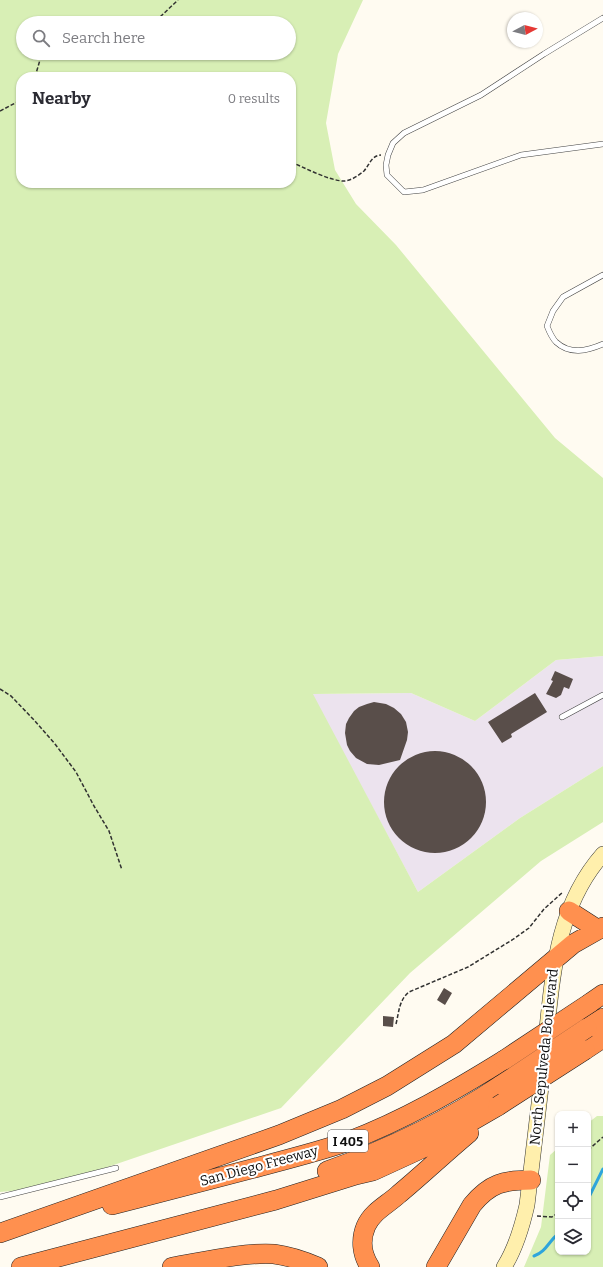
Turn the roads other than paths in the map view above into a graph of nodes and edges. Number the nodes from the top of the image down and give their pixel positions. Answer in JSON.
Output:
{"nodes":[{"id":1,"x":603,"y":18,"type":"edge"},
{"id":2,"x":603,"y":144,"type":"edge"},
{"id":3,"x":603,"y":275,"type":"edge"},
{"id":4,"x":603,"y":344,"type":"edge"},
{"id":5,"x":603,"y":695,"type":"edge"},
{"id":6,"x":562,"y":717,"type":"dead end"},
{"id":7,"x":603,"y":854,"type":"edge"},
{"id":8,"x":561,"y":906,"type":"junction"},
{"id":9,"x":600,"y":928,"type":"edge"},
{"id":10,"x":556,"y":958,"type":"junction"},
{"id":11,"x":596,"y":1011,"type":"edge"},
{"id":12,"x":603,"y":1038,"type":"edge"},
{"id":13,"x":503,"y":1073,"type":"junction"},
{"id":14,"x":498,"y":1106,"type":"junction"},
{"id":15,"x":116,"y":1168,"type":"dead end"},
{"id":16,"x":531,"y":1180,"type":"junction"},
{"id":17,"x":0,"y":1198,"type":"edge"},
{"id":18,"x":276,"y":1200,"type":"junction"},
{"id":19,"x":0,"y":1233,"type":"edge"},
{"id":20,"x":21,"y":1267,"type":"edge"},
{"id":21,"x":172,"y":1267,"type":"edge"},
{"id":22,"x":318,"y":1267,"type":"edge"},
{"id":23,"x":370,"y":1267,"type":"edge"},
{"id":24,"x":436,"y":1267,"type":"edge"},
{"id":25,"x":504,"y":1267,"type":"edge"}],
"edges":[{"from":1,"to":2,"type":"lane"},
{"from":3,"to":4,"type":"lane"},
{"from":5,"to":6,"type":"lane"},
{"from":7,"to":8,"type":"main road","name":"North Sepulveda Boulevard"},
{"from":8,"to":9,"type":"highway"},
{"from":8,"to":10,"type":"main road","name":"North Sepulveda Boulevard"},
{"from":9,"to":10,"type":"highway"},
{"from":10,"to":16,"type":"main road","name":"North Sepulveda Boulevard"},
{"from":10,"to":19,"type":"highway"},
{"from":11,"to":13,"type":"highway","name":"San Diego Freeway","number":"I 405","bridge":true},
{"from":11,"to":13,"type":"highway","bridge":true},
{"from":12,"to":14,"type":"highway","number":"I 405","bridge":true},
{"from":13,"to":18,"type":"highway"},
{"from":13,"to":19,"type":"highway","name":"San Diego Freeway","number":"I 405"},
{"from":14,"to":18,"type":"highway","number":"I 405"},
{"from":14,"to":23,"type":"highway"},
{"from":15,"to":17,"type":"lane"},
{"from":16,"to":24,"type":"highway"},
{"from":16,"to":25,"type":"main road","name":"North Sepulveda Boulevard"},
{"from":18,"to":20,"type":"highway","number":"I 405"},
{"from":21,"to":22,"type":"highway"}]}
